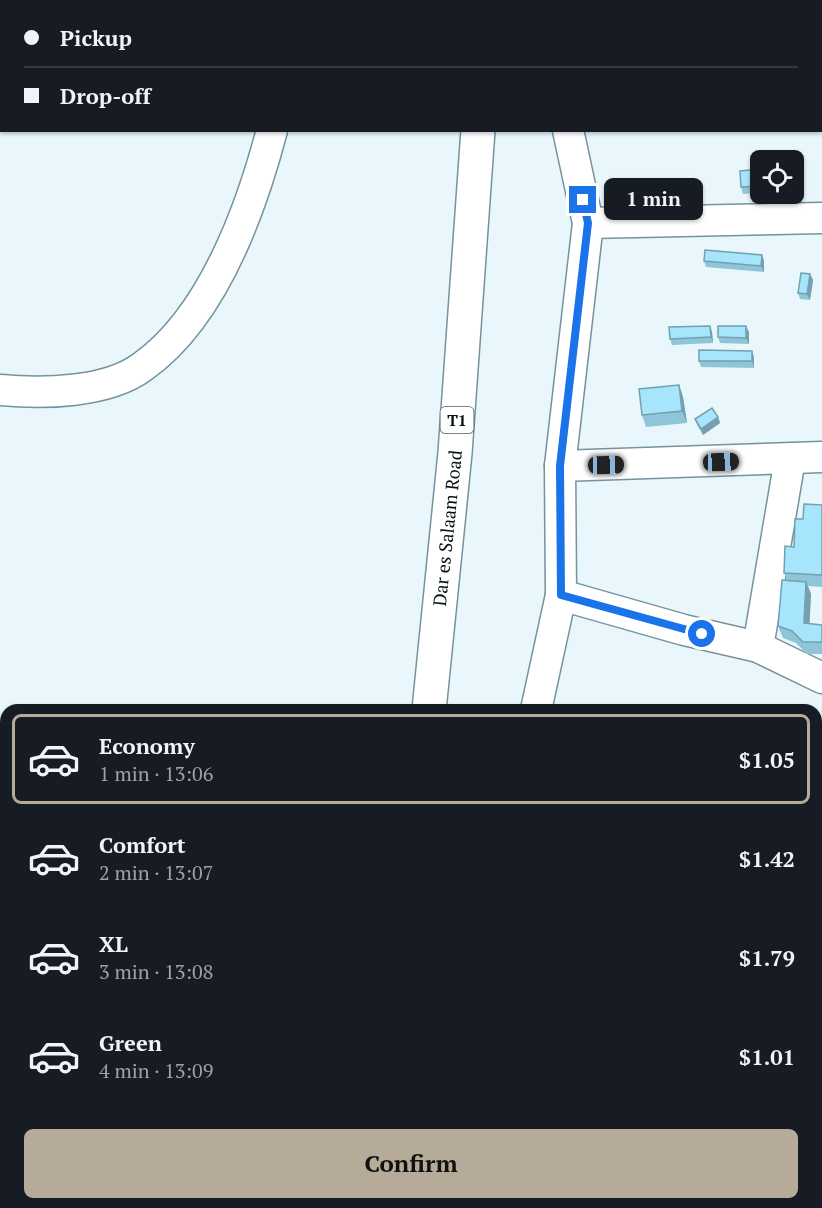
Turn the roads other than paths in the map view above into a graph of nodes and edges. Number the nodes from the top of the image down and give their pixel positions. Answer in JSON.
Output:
{"nodes":[{"id":1,"x":271,"y":132,"type":"edge"},
{"id":2,"x":478,"y":132,"type":"edge"},
{"id":3,"x":568,"y":132,"type":"edge"},
{"id":4,"x":822,"y":218,"type":"edge"},
{"id":5,"x":588,"y":223,"type":"junction"},
{"id":6,"x":0,"y":390,"type":"edge"},
{"id":7,"x":822,"y":457,"type":"edge"},
{"id":8,"x":790,"y":459,"type":"junction"},
{"id":9,"x":560,"y":466,"type":"junction"},
{"id":10,"x":561,"y":595,"type":"junction"},
{"id":11,"x":758,"y":647,"type":"junction"},
{"id":12,"x":822,"y":678,"type":"edge"},
{"id":13,"x":430,"y":704,"type":"edge"},
{"id":14,"x":537,"y":704,"type":"edge"}],
"edges":[{"from":1,"to":6,"type":"street"},
{"from":2,"to":13,"type":"highway","name":"Dar es Salaam Road","number":"T1"},
{"from":3,"to":5,"type":"street"},
{"from":4,"to":5,"type":"street"},
{"from":5,"to":9,"type":"street"},
{"from":7,"to":8,"type":"street"},
{"from":8,"to":9,"type":"street"},
{"from":8,"to":11,"type":"street"},
{"from":9,"to":10,"type":"street"},
{"from":10,"to":11,"type":"street"},
{"from":10,"to":14,"type":"street"},
{"from":11,"to":12,"type":"street"}]}
